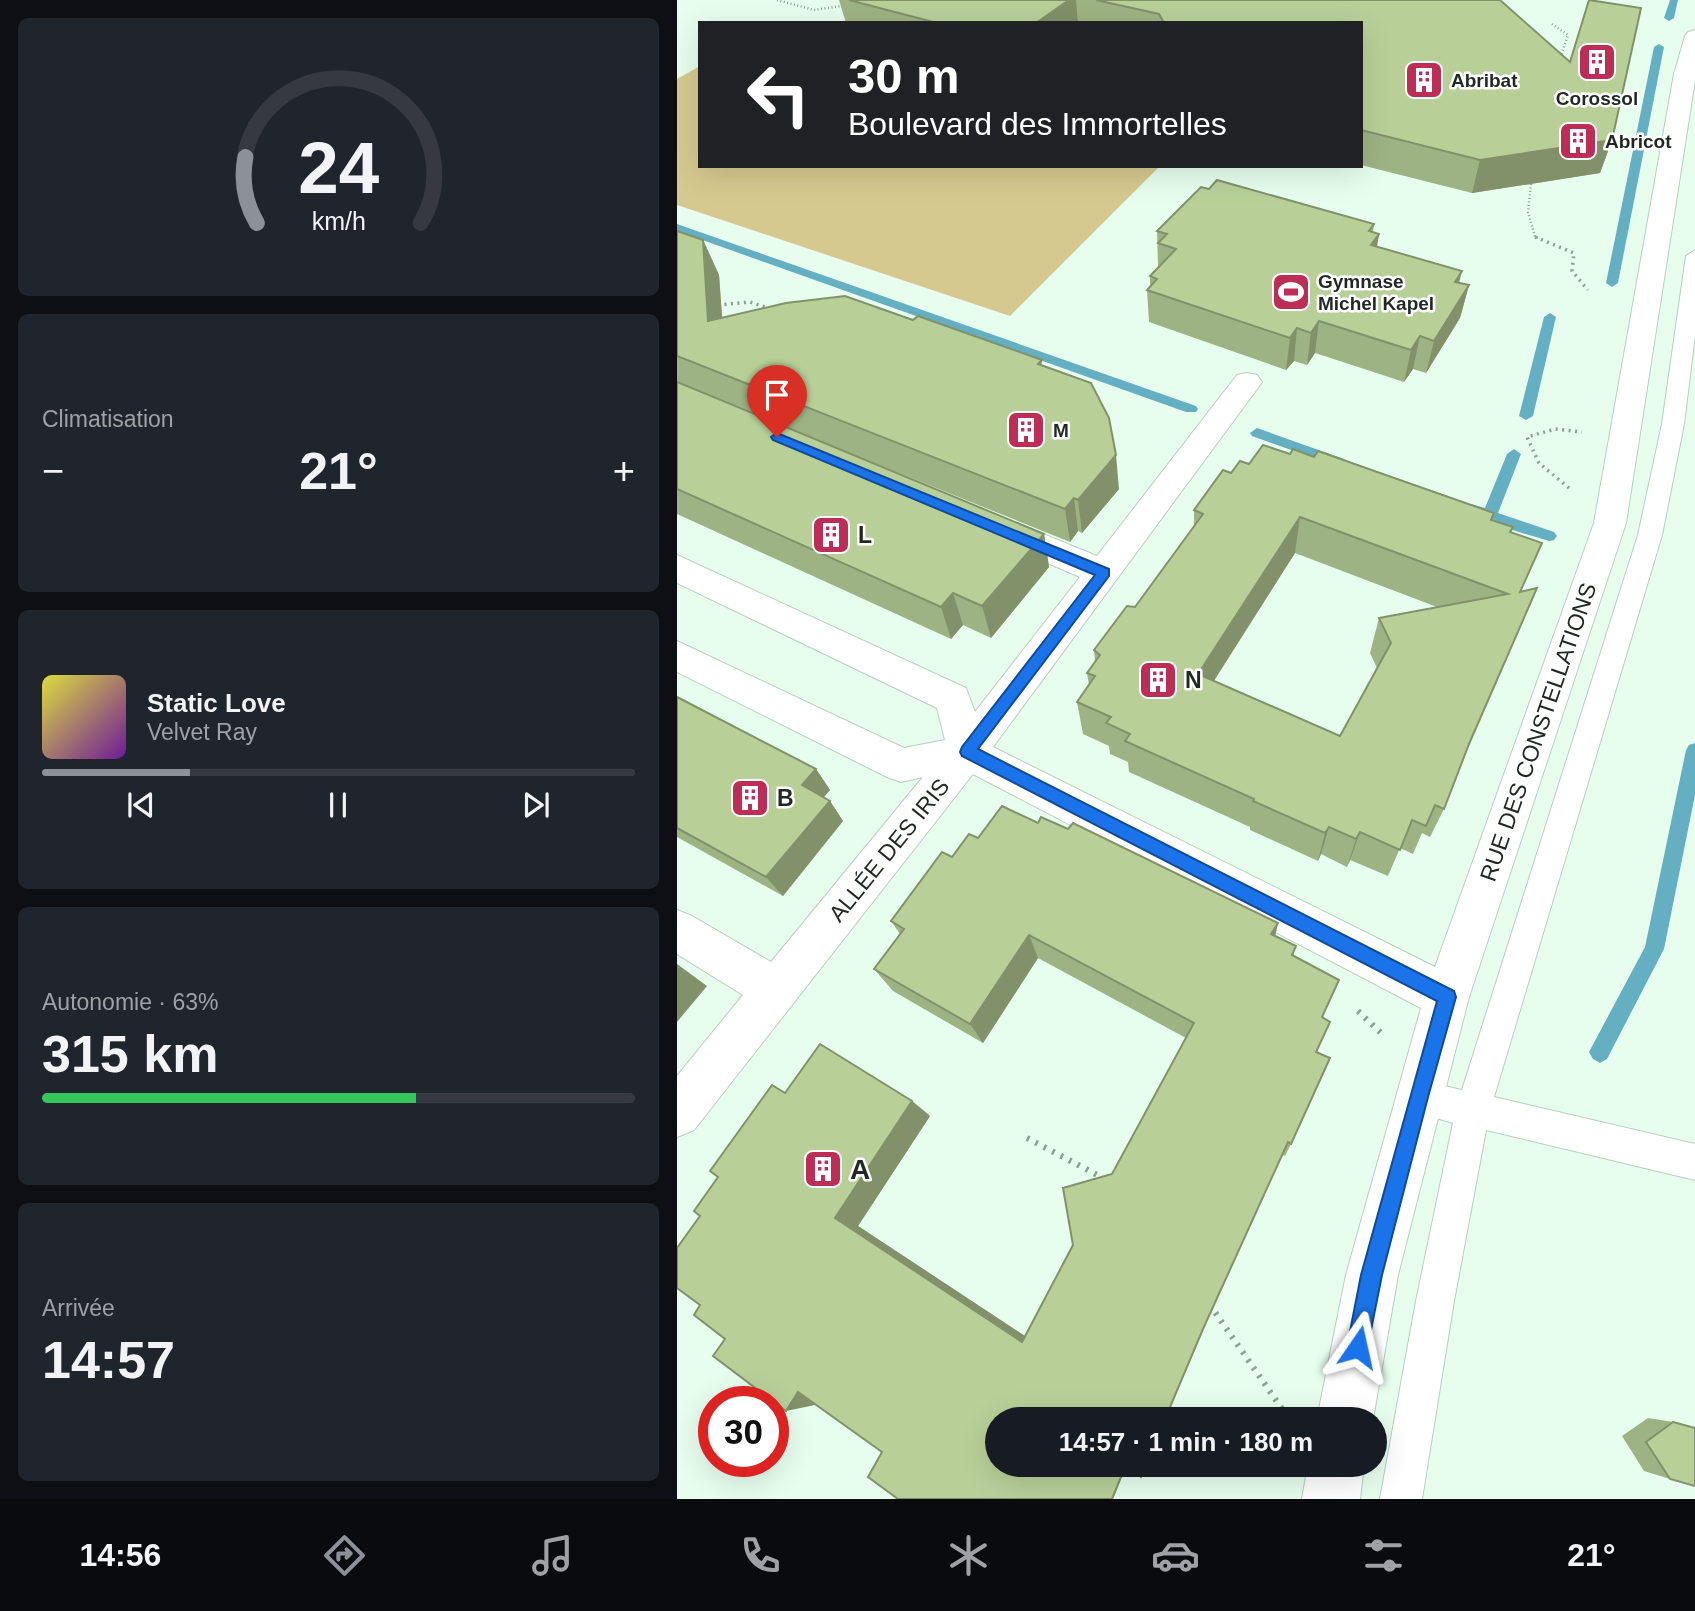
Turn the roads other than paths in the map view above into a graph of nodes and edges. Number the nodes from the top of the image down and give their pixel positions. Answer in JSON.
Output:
{"nodes":[{"id":1,"x":1695,"y":36,"type":"edge"},
{"id":2,"x":1695,"y":256,"type":"edge"},
{"id":3,"x":1247,"y":382,"type":"dead end"},
{"id":4,"x":966,"y":515,"type":"edge"},
{"id":5,"x":677,"y":568,"type":"edge"},
{"id":6,"x":1104,"y":573,"type":"junction"},
{"id":7,"x":677,"y":655,"type":"edge"},
{"id":8,"x":967,"y":752,"type":"junction"},
{"id":9,"x":677,"y":930,"type":"edge"},
{"id":10,"x":777,"y":991,"type":"junction"},
{"id":11,"x":1447,"y":997,"type":"junction"},
{"id":12,"x":1418,"y":1097,"type":"junction"},
{"id":13,"x":1473,"y":1110,"type":"junction"},
{"id":14,"x":677,"y":1114,"type":"edge"},
{"id":15,"x":1695,"y":1162,"type":"edge"},
{"id":16,"x":1347,"y":1407,"type":"edge"},
{"id":17,"x":1334,"y":1477,"type":"edge"},
{"id":18,"x":1331,"y":1499,"type":"edge"},
{"id":19,"x":1401,"y":1499,"type":"edge"}],
"edges":[{"from":1,"to":11,"type":"street","name":"RUE DES CONSTELLATIONS"},
{"from":2,"to":13,"type":"lane"},
{"from":3,"to":6,"type":"street","name":"ALLÉE DES IRIS"},
{"from":4,"to":6,"type":"street"},
{"from":5,"to":8,"type":"street"},
{"from":6,"to":8,"type":"street","name":"ALLÉE DES IRIS"},
{"from":7,"to":8,"type":"street"},
{"from":8,"to":10,"type":"street","name":"ALLÉE DES IRIS"},
{"from":8,"to":11,"type":"street"},
{"from":9,"to":10,"type":"street"},
{"from":10,"to":14,"type":"street","name":"ALLÉE DES IRIS"},
{"from":11,"to":12,"type":"street","name":"RUE DES CONSTELLATIONS"},
{"from":12,"to":13,"type":"lane"},
{"from":12,"to":16,"type":"street","name":"RUE DES CONSTELLATIONS"},
{"from":13,"to":15,"type":"lane"},
{"from":13,"to":19,"type":"lane"},
{"from":17,"to":18,"type":"street"}]}
